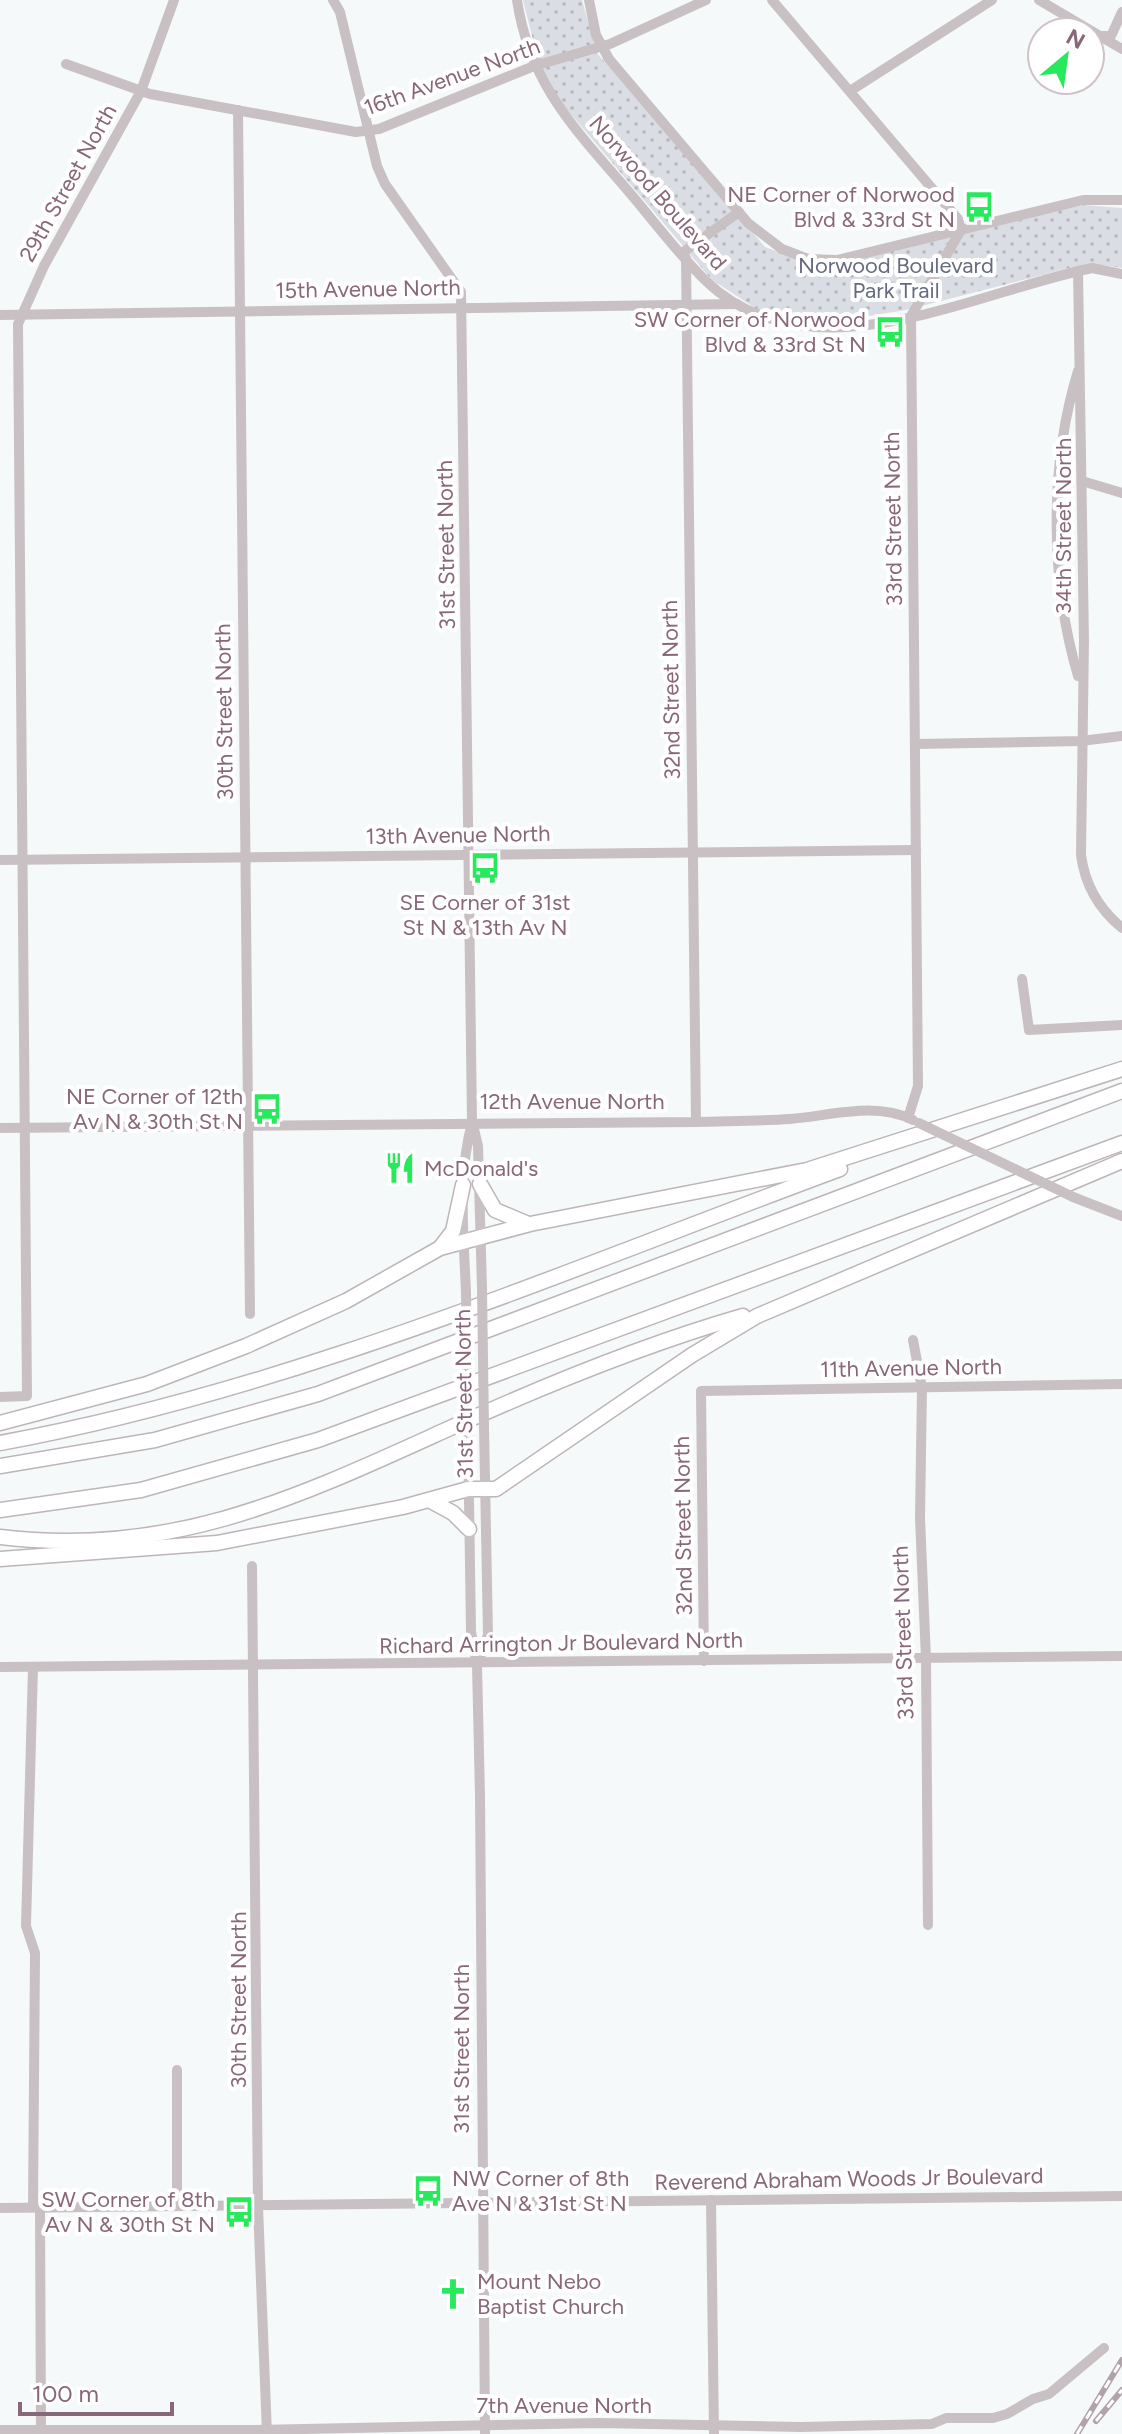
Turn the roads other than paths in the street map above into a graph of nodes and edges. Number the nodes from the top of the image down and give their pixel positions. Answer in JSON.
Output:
{"nodes":[{"id":1,"x":174,"y":0,"type":"edge"},
{"id":2,"x":333,"y":0,"type":"edge"},
{"id":3,"x":517,"y":0,"type":"edge"},
{"id":4,"x":589,"y":0,"type":"edge"},
{"id":5,"x":706,"y":0,"type":"edge"},
{"id":6,"x":772,"y":0,"type":"edge"},
{"id":7,"x":992,"y":0,"type":"edge"},
{"id":8,"x":1039,"y":0,"type":"edge"},
{"id":9,"x":1122,"y":12,"type":"edge"},
{"id":10,"x":1066,"y":16,"type":"edge"},
{"id":11,"x":1106,"y":36,"type":"edge"},
{"id":12,"x":602,"y":45,"type":"junction"},
{"id":13,"x":66,"y":64,"type":"dead end"},
{"id":14,"x":534,"y":66,"type":"junction"},
{"id":15,"x":141,"y":91,"type":"junction"},
{"id":16,"x":850,"y":91,"type":"junction"},
{"id":17,"x":238,"y":110,"type":"junction"},
{"id":18,"x":369,"y":130,"type":"junction"},
{"id":19,"x":1122,"y":200,"type":"edge"},
{"id":20,"x":739,"y":212,"type":"junction"},
{"id":21,"x":961,"y":230,"type":"junction"},
{"id":22,"x":684,"y":255,"type":"junction"},
{"id":23,"x":1078,"y":271,"type":"junction"},
{"id":24,"x":1122,"y":274,"type":"edge"},
{"id":25,"x":737,"y":304,"type":"junction"},
{"id":26,"x":686,"y":305,"type":"junction"},
{"id":27,"x":463,"y":308,"type":"junction"},
{"id":28,"x":240,"y":311,"type":"junction"},
{"id":29,"x":0,"y":315,"type":"edge"},
{"id":30,"x":22,"y":315,"type":"junction"},
{"id":31,"x":911,"y":316,"type":"junction"},
{"id":32,"x":1079,"y":367,"type":"junction"},
{"id":33,"x":1082,"y":481,"type":"junction"},
{"id":34,"x":1122,"y":493,"type":"edge"},
{"id":35,"x":1081,"y":685,"type":"junction"},
{"id":36,"x":1122,"y":736,"type":"edge"},
{"id":37,"x":1081,"y":741,"type":"junction"},
{"id":38,"x":915,"y":744,"type":"junction"},
{"id":39,"x":916,"y":850,"type":"junction"},
{"id":40,"x":693,"y":852,"type":"junction"},
{"id":41,"x":469,"y":855,"type":"junction"},
{"id":42,"x":245,"y":857,"type":"junction"},
{"id":43,"x":0,"y":860,"type":"edge"},
{"id":44,"x":23,"y":860,"type":"junction"},
{"id":45,"x":1122,"y":928,"type":"edge"},
{"id":46,"x":1022,"y":979,"type":"dead end"},
{"id":47,"x":1122,"y":1025,"type":"edge"},
{"id":48,"x":1122,"y":1069,"type":"edge"},
{"id":49,"x":1122,"y":1091,"type":"edge"},
{"id":50,"x":1047,"y":1092,"type":"junction"},
{"id":51,"x":908,"y":1118,"type":"junction"},
{"id":52,"x":472,"y":1121,"type":"junction"},
{"id":53,"x":696,"y":1122,"type":"junction"},
{"id":54,"x":248,"y":1124,"type":"junction"},
{"id":55,"x":26,"y":1127,"type":"junction"},
{"id":56,"x":0,"y":1128,"type":"edge"},
{"id":57,"x":1122,"y":1143,"type":"edge"},
{"id":58,"x":1122,"y":1161,"type":"edge"},
{"id":59,"x":480,"y":1184,"type":"junction"},
{"id":60,"x":463,"y":1185,"type":"junction"},
{"id":61,"x":1122,"y":1216,"type":"edge"},
{"id":62,"x":530,"y":1224,"type":"junction"},
{"id":63,"x":480,"y":1238,"type":"junction"},
{"id":64,"x":464,"y":1241,"type":"junction"},
{"id":65,"x":440,"y":1248,"type":"junction"},
{"id":66,"x":785,"y":1304,"type":"junction"},
{"id":67,"x":250,"y":1314,"type":"dead end"},
{"id":68,"x":913,"y":1340,"type":"dead end"},
{"id":69,"x":1122,"y":1384,"type":"edge"},
{"id":70,"x":922,"y":1388,"type":"junction"},
{"id":71,"x":701,"y":1391,"type":"joint"},
{"id":72,"x":0,"y":1397,"type":"edge"},
{"id":73,"x":0,"y":1423,"type":"edge"},
{"id":74,"x":0,"y":1443,"type":"edge"},
{"id":75,"x":0,"y":1466,"type":"edge"},
{"id":76,"x":468,"y":1489,"type":"junction"},
{"id":77,"x":487,"y":1490,"type":"junction"},
{"id":78,"x":431,"y":1501,"type":"junction"},
{"id":79,"x":0,"y":1510,"type":"edge"},
{"id":80,"x":469,"y":1529,"type":"junction"},
{"id":81,"x":0,"y":1537,"type":"edge"},
{"id":82,"x":0,"y":1559,"type":"edge"},
{"id":83,"x":252,"y":1566,"type":"dead end"},
{"id":84,"x":1122,"y":1656,"type":"edge"},
{"id":85,"x":926,"y":1659,"type":"junction"},
{"id":86,"x":704,"y":1661,"type":"junction"},
{"id":87,"x":253,"y":1664,"type":"junction"},
{"id":88,"x":477,"y":1665,"type":"junction"},
{"id":89,"x":0,"y":1667,"type":"edge"},
{"id":90,"x":33,"y":1667,"type":"junction"},
{"id":91,"x":928,"y":1925,"type":"dead end"},
{"id":92,"x":177,"y":2070,"type":"dead end"},
{"id":93,"x":1122,"y":2196,"type":"edge"},
{"id":94,"x":711,"y":2200,"type":"junction"},
{"id":95,"x":483,"y":2204,"type":"junction"},
{"id":96,"x":177,"y":2206,"type":"junction"},
{"id":97,"x":258,"y":2206,"type":"junction"},
{"id":98,"x":36,"y":2207,"type":"junction"},
{"id":99,"x":0,"y":2208,"type":"edge"},
{"id":100,"x":1104,"y":2348,"type":"dead end"},
{"id":101,"x":932,"y":2429,"type":"edge"},
{"id":102,"x":0,"y":2430,"type":"edge"},
{"id":103,"x":485,"y":2430,"type":"edge"},
{"id":104,"x":714,"y":2430,"type":"edge"},
{"id":105,"x":41,"y":2432,"type":"edge"},
{"id":106,"x":267,"y":2432,"type":"edge"}],
"edges":[{"from":1,"to":15,"type":"street","name":"29th Street North"},
{"from":2,"to":18,"type":"street","name":"31st Street North"},
{"from":3,"to":14,"type":"street","name":"Norwood Boulevard"},
{"from":4,"to":12,"type":"street"},
{"from":5,"to":12,"type":"street","name":"16th Avenue North"},
{"from":6,"to":16,"type":"street"},
{"from":7,"to":16,"type":"street"},
{"from":8,"to":10,"type":"street"},
{"from":9,"to":11,"type":"street"},
{"from":12,"to":14,"type":"street","name":"16th Avenue North"},
{"from":12,"to":20,"type":"street"},
{"from":13,"to":15,"type":"street","name":"16th Avenue North"},
{"from":14,"to":18,"type":"street","name":"16th Avenue North"},
{"from":14,"to":22,"type":"street","name":"Norwood Boulevard"},
{"from":15,"to":17,"type":"street","name":"16th Avenue North"},
{"from":15,"to":30,"type":"street","name":"29th Street North"},
{"from":16,"to":21,"type":"street"},
{"from":17,"to":18,"type":"street","name":"16th Avenue North"},
{"from":17,"to":28,"type":"street","name":"30th Street North"},
{"from":18,"to":27,"type":"street","name":"31st Street North"},
{"from":19,"to":21,"type":"street"},
{"from":20,"to":21,"type":"street"},
{"from":20,"to":22,"type":"street"},
{"from":21,"to":31,"type":"street"},
{"from":22,"to":25,"type":"street","name":"Norwood Boulevard"},
{"from":22,"to":26,"type":"street","name":"32nd Street North"},
{"from":23,"to":24,"type":"street","name":"Norwood Boulevard"},
{"from":23,"to":31,"type":"street","name":"Norwood Boulevard"},
{"from":23,"to":32,"type":"street","name":"34th Street North"},
{"from":25,"to":26,"type":"street","name":"15th Avenue North"},
{"from":25,"to":31,"type":"street","name":"Norwood Boulevard"},
{"from":26,"to":27,"type":"street","name":"15th Avenue North"},
{"from":26,"to":40,"type":"street","name":"32nd Street North"},
{"from":27,"to":28,"type":"street","name":"15th Avenue North"},
{"from":27,"to":41,"type":"street","name":"31st Street North"},
{"from":28,"to":30,"type":"street","name":"15th Avenue North"},
{"from":28,"to":42,"type":"street","name":"30th Street North"},
{"from":29,"to":30,"type":"street","name":"15th Avenue North"},
{"from":30,"to":44,"type":"street","name":"29th Street North"},
{"from":31,"to":38,"type":"street","name":"33rd Street North"},
{"from":32,"to":33,"type":"street","name":"34th Street North"},
{"from":32,"to":35,"type":"street","name":"34th Street North"},
{"from":33,"to":34,"type":"street"},
{"from":33,"to":35,"type":"street","name":"34th Street North"},
{"from":35,"to":37,"type":"street","name":"34th Street North"},
{"from":36,"to":37,"type":"street"},
{"from":37,"to":38,"type":"street"},
{"from":37,"to":45,"type":"street","name":"34th Street North"},
{"from":38,"to":39,"type":"street","name":"33rd Street North"},
{"from":39,"to":40,"type":"street","name":"13th Avenue North"},
{"from":39,"to":51,"type":"street","name":"33rd Street North"},
{"from":40,"to":41,"type":"street","name":"13th Avenue North"},
{"from":40,"to":53,"type":"street","name":"32nd Street North"},
{"from":41,"to":42,"type":"street","name":"13th Avenue North"},
{"from":41,"to":52,"type":"street","name":"31st Street North"},
{"from":42,"to":44,"type":"street","name":"13th Avenue North"},
{"from":42,"to":54,"type":"street","name":"30th Street North"},
{"from":43,"to":44,"type":"street","name":"13th Avenue North"},
{"from":44,"to":55,"type":"street","name":"29th Street North"},
{"from":46,"to":47,"type":"street"},
{"from":48,"to":50,"type":"highway"},
{"from":49,"to":75,"type":"highway"},
{"from":50,"to":62,"type":"highway"},
{"from":50,"to":74,"type":"highway"},
{"from":51,"to":53,"type":"street","name":"12th Avenue North"},
{"from":51,"to":61,"type":"street","name":"12th Avenue North","bridge":true},
{"from":52,"to":53,"type":"street","name":"12th Avenue North"},
{"from":52,"to":54,"type":"street","name":"12th Avenue North"},
{"from":52,"to":59,"type":"street","name":"31st Street North"},
{"from":52,"to":60,"type":"street","name":"31st Street North"},
{"from":54,"to":55,"type":"street","name":"12th Avenue North"},
{"from":54,"to":67,"type":"street","name":"30th Street North"},
{"from":55,"to":56,"type":"street","name":"12th Avenue North"},
{"from":55,"to":72,"type":"street","name":"29th Street North"},
{"from":57,"to":79,"type":"highway"},
{"from":58,"to":66,"type":"highway"},
{"from":59,"to":62,"type":"highway"},
{"from":59,"to":63,"type":"street","name":"31st Street North"},
{"from":60,"to":64,"type":"street","name":"31st Street North"},
{"from":60,"to":65,"type":"highway"},
{"from":62,"to":63,"type":"highway"},
{"from":63,"to":64,"type":"highway"},
{"from":63,"to":77,"type":"street","name":"31st Street North","bridge":true},
{"from":64,"to":65,"type":"highway"},
{"from":64,"to":76,"type":"street","name":"31st Street North","bridge":true},
{"from":65,"to":73,"type":"highway"},
{"from":66,"to":77,"type":"highway"},
{"from":66,"to":81,"type":"highway"},
{"from":68,"to":70,"type":"street","name":"33rd Street North"},
{"from":69,"to":70,"type":"street","name":"11th Avenue North"},
{"from":70,"to":71,"type":"street","name":"11th Avenue North"},
{"from":70,"to":85,"type":"street","name":"33rd Street North"},
{"from":71,"to":86,"type":"street","name":"32nd Street North"},
{"from":76,"to":77,"type":"highway"},
{"from":76,"to":78,"type":"highway"},
{"from":76,"to":80,"type":"street","name":"31st Street North"},
{"from":77,"to":88,"type":"street","name":"31st Street North"},
{"from":78,"to":80,"type":"highway"},
{"from":78,"to":82,"type":"highway"},
{"from":80,"to":88,"type":"street","name":"31st Street North"},
{"from":83,"to":87,"type":"street","name":"30th Street North"},
{"from":84,"to":85,"type":"street","name":"Richard Arrington Jr Boulevard North"},
{"from":85,"to":86,"type":"street","name":"Richard Arrington Jr Boulevard North"},
{"from":85,"to":91,"type":"street","name":"33rd Street North"},
{"from":86,"to":88,"type":"street","name":"Richard Arrington Jr Boulevard North"},
{"from":87,"to":88,"type":"street","name":"Richard Arrington Jr Boulevard North"},
{"from":87,"to":90,"type":"street","name":"Richard Arrington Jr Boulevard North"},
{"from":87,"to":97,"type":"street","name":"30th Street North"},
{"from":88,"to":95,"type":"street","name":"31st Street North"},
{"from":89,"to":90,"type":"street","name":"Richard Arrington Jr Boulevard North"},
{"from":90,"to":98,"type":"street"},
{"from":92,"to":96,"type":"street"},
{"from":93,"to":94,"type":"street","name":"Reverend Abraham Woods Jr Boulevard"},
{"from":94,"to":95,"type":"street","name":"Reverend Abraham Woods Jr Boulevard"},
{"from":94,"to":104,"type":"street"},
{"from":95,"to":97,"type":"street","name":"Reverend Abraham Woods Jr Boulevard"},
{"from":95,"to":103,"type":"street","name":"31st Street North"},
{"from":96,"to":97,"type":"street","name":"Reverend Abraham Woods Jr Boulevard"},
{"from":96,"to":98,"type":"street","name":"Reverend Abraham Woods Jr Boulevard"},
{"from":97,"to":106,"type":"street","name":"30th Street North"},
{"from":98,"to":99,"type":"street","name":"Reverend Abraham Woods Jr Boulevard"},
{"from":98,"to":105,"type":"street"},
{"from":100,"to":101,"type":"street","name":"7th Avenue North"},
{"from":101,"to":104,"type":"street","name":"7th Avenue North"},
{"from":102,"to":105,"type":"street","name":"7th Avenue North"},
{"from":103,"to":104,"type":"street","name":"7th Avenue North"},
{"from":103,"to":106,"type":"street","name":"7th Avenue North"},
{"from":105,"to":106,"type":"street","name":"7th Avenue North"}]}
